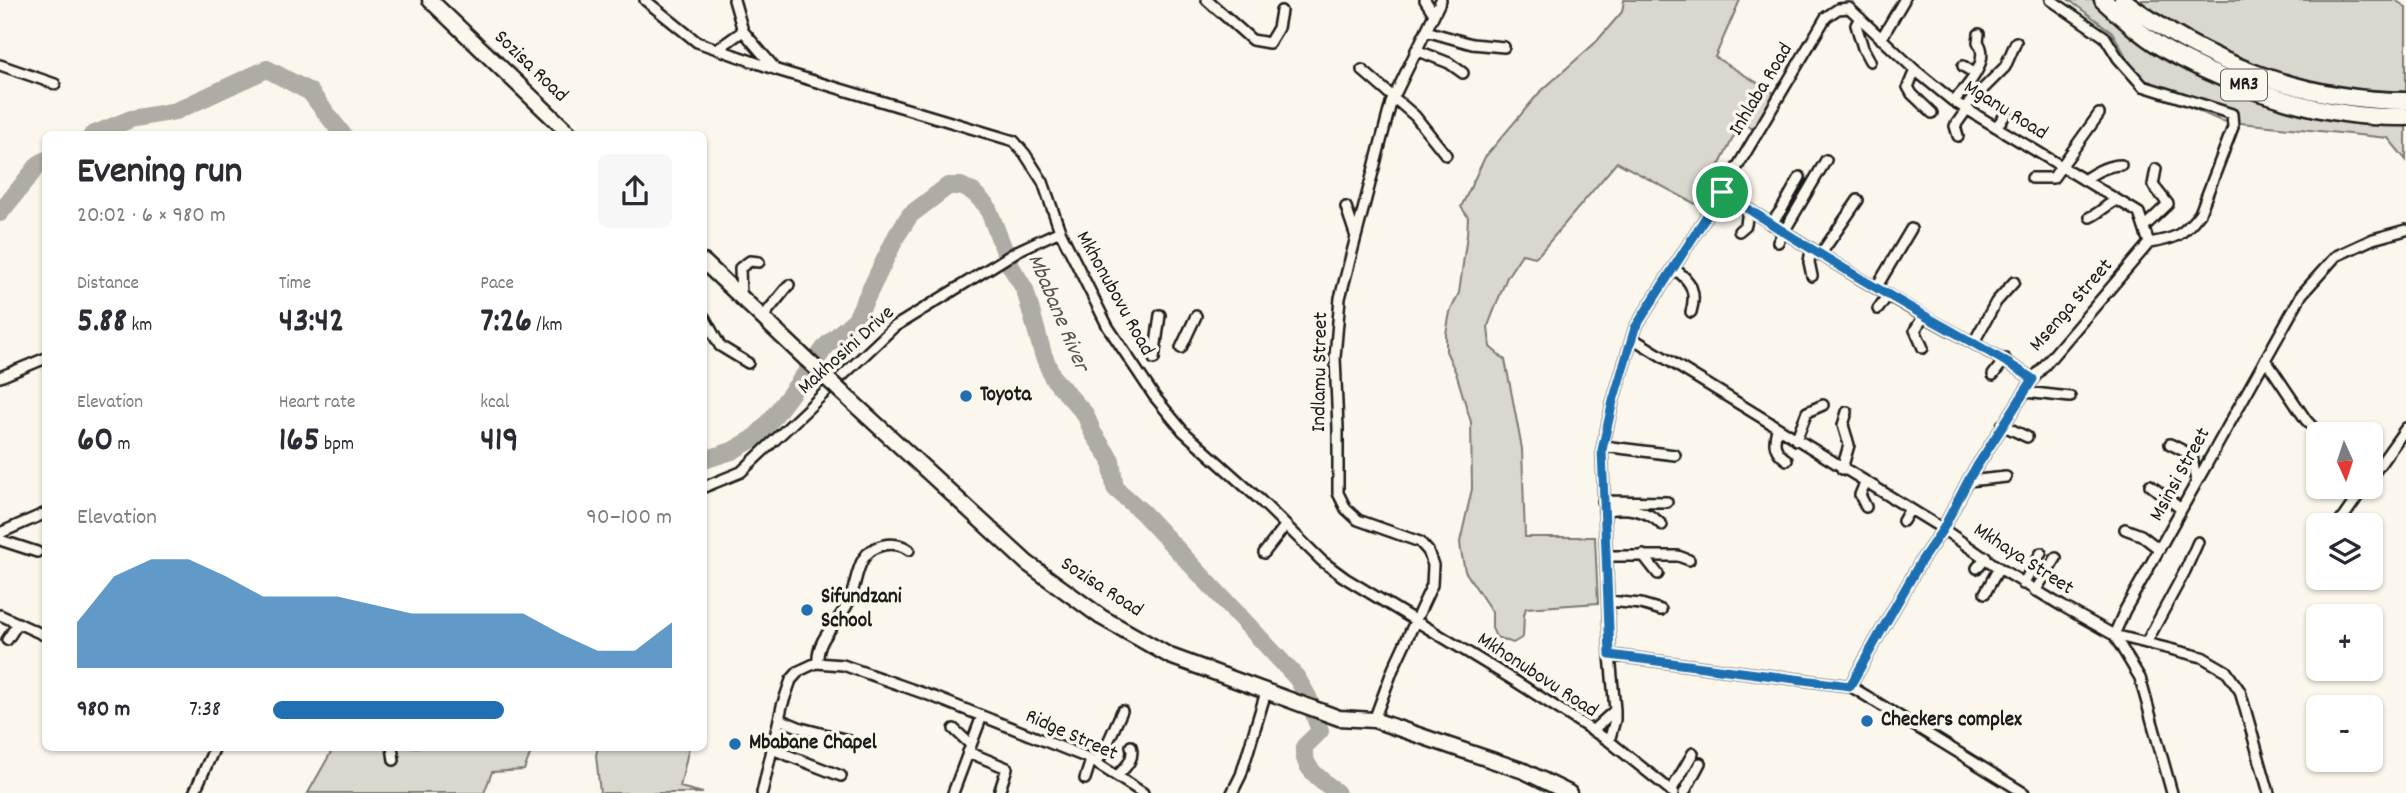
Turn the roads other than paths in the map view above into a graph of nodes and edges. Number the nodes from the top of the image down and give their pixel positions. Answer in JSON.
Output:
{"nodes":[{"id":1,"x":430,"y":0,"type":"edge"},
{"id":2,"x":645,"y":0,"type":"edge"},
{"id":3,"x":734,"y":0,"type":"edge"},
{"id":4,"x":1207,"y":0,"type":"edge"},
{"id":5,"x":1425,"y":0,"type":"edge"},
{"id":6,"x":1441,"y":0,"type":"edge"},
{"id":7,"x":1849,"y":0,"type":"edge"},
{"id":8,"x":1904,"y":0,"type":"edge"},
{"id":9,"x":2051,"y":0,"type":"edge"},
{"id":10,"x":2103,"y":0,"type":"edge"},
{"id":11,"x":2123,"y":0,"type":"edge"},
{"id":12,"x":1839,"y":9,"type":"junction"},
{"id":13,"x":1281,"y":11,"type":"dead end"},
{"id":14,"x":1434,"y":14,"type":"junction"},
{"id":15,"x":1860,"y":18,"type":"junction"},
{"id":16,"x":743,"y":31,"type":"junction"},
{"id":17,"x":1426,"y":32,"type":"junction"},
{"id":18,"x":1979,"y":34,"type":"dead end"},
{"id":19,"x":1881,"y":39,"type":"junction"},
{"id":20,"x":2016,"y":42,"type":"dead end"},
{"id":21,"x":1504,"y":47,"type":"dead end"},
{"id":22,"x":719,"y":48,"type":"junction"},
{"id":23,"x":1416,"y":50,"type":"junction"},
{"id":24,"x":1870,"y":61,"type":"dead end"},
{"id":25,"x":0,"y":65,"type":"edge"},
{"id":26,"x":1964,"y":66,"type":"dead end"},
{"id":27,"x":777,"y":70,"type":"junction"},
{"id":28,"x":1362,"y":70,"type":"dead end"},
{"id":29,"x":1915,"y":70,"type":"junction"},
{"id":30,"x":1462,"y":73,"type":"dead end"},
{"id":31,"x":1974,"y":73,"type":"junction"},
{"id":32,"x":55,"y":84,"type":"dead end"},
{"id":33,"x":1393,"y":97,"type":"junction"},
{"id":34,"x":1953,"y":101,"type":"junction"},
{"id":35,"x":2406,"y":101,"type":"edge"},
{"id":36,"x":1966,"y":108,"type":"junction"},
{"id":37,"x":1933,"y":113,"type":"dead end"},
{"id":38,"x":2007,"y":113,"type":"dead end"},
{"id":39,"x":2099,"y":114,"type":"dead end"},
{"id":40,"x":2406,"y":117,"type":"edge"},
{"id":41,"x":1996,"y":127,"type":"junction"},
{"id":42,"x":567,"y":131,"type":"edge"},
{"id":43,"x":1958,"y":136,"type":"dead end"},
{"id":44,"x":1446,"y":155,"type":"dead end"},
{"id":45,"x":1825,"y":160,"type":"dead end"},
{"id":46,"x":2121,"y":165,"type":"dead end"},
{"id":47,"x":2061,"y":166,"type":"junction"},
{"id":48,"x":2156,"y":169,"type":"dead end"},
{"id":49,"x":1800,"y":177,"type":"dead end"},
{"id":50,"x":2032,"y":178,"type":"dead end"},
{"id":51,"x":2084,"y":180,"type":"junction"},
{"id":52,"x":1722,"y":192,"type":"junction"},
{"id":53,"x":1858,"y":200,"type":"dead end"},
{"id":54,"x":2117,"y":200,"type":"junction"},
{"id":55,"x":1346,"y":207,"type":"dead end"},
{"id":56,"x":1748,"y":209,"type":"junction"},
{"id":57,"x":2090,"y":217,"type":"dead end"},
{"id":58,"x":1771,"y":224,"type":"junction"},
{"id":59,"x":2145,"y":226,"type":"junction"},
{"id":60,"x":1911,"y":229,"type":"dead end"},
{"id":61,"x":2406,"y":230,"type":"edge"},
{"id":62,"x":1060,"y":231,"type":"junction"},
{"id":63,"x":1739,"y":231,"type":"dead end"},
{"id":64,"x":1784,"y":232,"type":"junction"},
{"id":65,"x":1356,"y":239,"type":"junction"},
{"id":66,"x":1778,"y":242,"type":"dead end"},
{"id":67,"x":2149,"y":243,"type":"junction"},
{"id":68,"x":1816,"y":253,"type":"junction"},
{"id":69,"x":759,"y":262,"type":"dead end"},
{"id":70,"x":707,"y":265,"type":"edge"},
{"id":71,"x":1674,"y":269,"type":"junction"},
{"id":72,"x":1812,"y":276,"type":"dead end"},
{"id":73,"x":2014,"y":282,"type":"dead end"},
{"id":74,"x":789,"y":285,"type":"dead end"},
{"id":75,"x":1876,"y":288,"type":"junction"},
{"id":76,"x":1888,"y":295,"type":"junction"},
{"id":77,"x":741,"y":298,"type":"junction"},
{"id":78,"x":1878,"y":309,"type":"dead end"},
{"id":79,"x":1691,"y":312,"type":"dead end"},
{"id":80,"x":1160,"y":315,"type":"dead end"},
{"id":81,"x":1196,"y":316,"type":"dead end"},
{"id":82,"x":1924,"y":316,"type":"junction"},
{"id":83,"x":762,"y":318,"type":"junction"},
{"id":84,"x":707,"y":322,"type":"edge"},
{"id":85,"x":1632,"y":338,"type":"junction"},
{"id":86,"x":1974,"y":342,"type":"junction"},
{"id":87,"x":1181,"y":348,"type":"dead end"},
{"id":88,"x":1923,"y":348,"type":"dead end"},
{"id":89,"x":1154,"y":359,"type":"dead end"},
{"id":90,"x":2005,"y":359,"type":"junction"},
{"id":91,"x":2265,"y":359,"type":"junction"},
{"id":92,"x":42,"y":360,"type":"edge"},
{"id":93,"x":748,"y":363,"type":"dead end"},
{"id":94,"x":1993,"y":375,"type":"dead end"},
{"id":95,"x":0,"y":377,"type":"edge"},
{"id":96,"x":2033,"y":379,"type":"junction"},
{"id":97,"x":2025,"y":392,"type":"junction"},
{"id":98,"x":2070,"y":397,"type":"dead end"},
{"id":99,"x":1823,"y":405,"type":"dead end"},
{"id":100,"x":1847,"y":412,"type":"dead end"},
{"id":101,"x":2307,"y":422,"type":"edge"},
{"id":102,"x":2002,"y":425,"type":"junction"},
{"id":103,"x":2406,"y":428,"type":"edge"},
{"id":104,"x":1777,"y":429,"type":"junction"},
{"id":105,"x":2027,"y":437,"type":"dead end"},
{"id":106,"x":1796,"y":440,"type":"junction"},
{"id":107,"x":2170,"y":444,"type":"dead end"},
{"id":108,"x":1603,"y":446,"type":"junction"},
{"id":109,"x":1675,"y":455,"type":"dead end"},
{"id":110,"x":2384,"y":459,"type":"edge"},
{"id":111,"x":1787,"y":460,"type":"dead end"},
{"id":112,"x":1842,"y":469,"type":"junction"},
{"id":113,"x":2006,"y":477,"type":"dead end"},
{"id":114,"x":1968,"y":481,"type":"junction"},
{"id":115,"x":2196,"y":482,"type":"junction"},
{"id":116,"x":1865,"y":483,"type":"junction"},
{"id":117,"x":2150,"y":485,"type":"dead end"},
{"id":118,"x":707,"y":486,"type":"edge"},
{"id":119,"x":1603,"y":501,"type":"junction"},
{"id":120,"x":1667,"y":502,"type":"dead end"},
{"id":121,"x":1866,"y":507,"type":"dead end"},
{"id":122,"x":1910,"y":509,"type":"junction"},
{"id":123,"x":2181,"y":509,"type":"junction"},
{"id":124,"x":1604,"y":512,"type":"junction"},
{"id":125,"x":42,"y":515,"type":"edge"},
{"id":126,"x":1903,"y":521,"type":"dead end"},
{"id":127,"x":1662,"y":525,"type":"dead end"},
{"id":128,"x":1285,"y":526,"type":"junction"},
{"id":129,"x":1943,"y":529,"type":"junction"},
{"id":130,"x":2125,"y":529,"type":"dead end"},
{"id":131,"x":0,"y":533,"type":"edge"},
{"id":132,"x":0,"y":540,"type":"edge"},
{"id":133,"x":2198,"y":542,"type":"dead end"},
{"id":134,"x":2159,"y":550,"type":"junction"},
{"id":135,"x":909,"y":551,"type":"dead end"},
{"id":136,"x":37,"y":552,"type":"dead end"},
{"id":137,"x":1264,"y":553,"type":"dead end"},
{"id":138,"x":2041,"y":554,"type":"dead end"},
{"id":139,"x":1643,"y":555,"type":"junction"},
{"id":140,"x":1606,"y":556,"type":"junction"},
{"id":141,"x":1986,"y":558,"type":"junction"},
{"id":142,"x":2056,"y":558,"type":"dead end"},
{"id":143,"x":1689,"y":560,"type":"dead end"},
{"id":144,"x":1978,"y":568,"type":"dead end"},
{"id":145,"x":1999,"y":568,"type":"junction"},
{"id":146,"x":1658,"y":574,"type":"dead end"},
{"id":147,"x":2023,"y":584,"type":"junction"},
{"id":148,"x":2035,"y":591,"type":"junction"},
{"id":149,"x":1985,"y":593,"type":"dead end"},
{"id":150,"x":1608,"y":601,"type":"junction"},
{"id":151,"x":1661,"y":610,"type":"dead end"},
{"id":152,"x":0,"y":615,"type":"edge"},
{"id":153,"x":1415,"y":620,"type":"junction"},
{"id":154,"x":18,"y":623,"type":"junction"},
{"id":155,"x":42,"y":634,"type":"edge"},
{"id":156,"x":2114,"y":635,"type":"junction"},
{"id":157,"x":7,"y":640,"type":"dead end"},
{"id":158,"x":2146,"y":643,"type":"junction"},
{"id":159,"x":1610,"y":655,"type":"junction"},
{"id":160,"x":818,"y":663,"type":"junction"},
{"id":161,"x":1850,"y":686,"type":"junction"},
{"id":162,"x":1266,"y":692,"type":"junction"},
{"id":163,"x":1615,"y":710,"type":"junction"},
{"id":164,"x":1122,"y":711,"type":"dead end"},
{"id":165,"x":982,"y":716,"type":"junction"},
{"id":166,"x":779,"y":719,"type":"junction"},
{"id":167,"x":1374,"y":720,"type":"junction"},
{"id":168,"x":954,"y":729,"type":"dead end"},
{"id":169,"x":1592,"y":731,"type":"junction"},
{"id":170,"x":848,"y":740,"type":"dead end"},
{"id":171,"x":1609,"y":741,"type":"junction"},
{"id":172,"x":1131,"y":746,"type":"dead end"},
{"id":173,"x":970,"y":749,"type":"junction"},
{"id":174,"x":772,"y":750,"type":"junction"},
{"id":175,"x":213,"y":751,"type":"edge"},
{"id":176,"x":393,"y":751,"type":"edge"},
{"id":177,"x":1693,"y":753,"type":"dead end"},
{"id":178,"x":394,"y":760,"type":"dead end"},
{"id":179,"x":1094,"y":762,"type":"junction"},
{"id":180,"x":1700,"y":763,"type":"dead end"},
{"id":181,"x":841,"y":776,"type":"dead end"},
{"id":182,"x":1118,"y":776,"type":"junction"},
{"id":183,"x":1085,"y":779,"type":"dead end"},
{"id":184,"x":1130,"y":789,"type":"edge"},
{"id":185,"x":1672,"y":792,"type":"edge"},
{"id":186,"x":194,"y":793,"type":"edge"},
{"id":187,"x":762,"y":793,"type":"edge"},
{"id":188,"x":953,"y":793,"type":"edge"},
{"id":189,"x":999,"y":793,"type":"edge"},
{"id":190,"x":1143,"y":793,"type":"edge"},
{"id":191,"x":1232,"y":793,"type":"edge"},
{"id":192,"x":1569,"y":793,"type":"edge"},
{"id":193,"x":1684,"y":793,"type":"edge"},
{"id":194,"x":2024,"y":793,"type":"edge"},
{"id":195,"x":2172,"y":793,"type":"edge"},
{"id":196,"x":2269,"y":793,"type":"edge"}],
"edges":[{"from":1,"to":42,"type":"main road","name":"Sozisa Road"},
{"from":2,"to":22,"type":"street","name":"Mkhonubovu Road"},
{"from":3,"to":16,"type":"street"},
{"from":4,"to":13,"type":"street"},
{"from":5,"to":14,"type":"street"},
{"from":6,"to":14,"type":"street","name":"Indlamu Street"},
{"from":7,"to":12,"type":"street","name":"Inhlaba Road"},
{"from":8,"to":19,"type":"street"},
{"from":9,"to":67,"type":"street"},
{"from":10,"to":40,"type":"highway","number":"MR3"},
{"from":11,"to":35,"type":"highway","number":"MR3"},
{"from":12,"to":15,"type":"street","name":"Mganu Road"},
{"from":12,"to":52,"type":"street","name":"Inhlaba Road"},
{"from":14,"to":17,"type":"street","name":"Indlamu Street"},
{"from":15,"to":19,"type":"street","name":"Mganu Road"},
{"from":15,"to":24,"type":"street"},
{"from":16,"to":22,"type":"street"},
{"from":16,"to":27,"type":"street"},
{"from":17,"to":21,"type":"street"},
{"from":17,"to":23,"type":"street","name":"Indlamu Street"},
{"from":18,"to":31,"type":"street"},
{"from":19,"to":29,"type":"street","name":"Mganu Road"},
{"from":20,"to":36,"type":"street"},
{"from":22,"to":27,"type":"street","name":"Mkhonubovu Road"},
{"from":23,"to":30,"type":"street"},
{"from":23,"to":33,"type":"street","name":"Indlamu Street"},
{"from":25,"to":32,"type":"street"},
{"from":26,"to":31,"type":"street"},
{"from":27,"to":62,"type":"street","name":"Mkhonubovu Road"},
{"from":28,"to":33,"type":"street"},
{"from":29,"to":34,"type":"street","name":"Mganu Road"},
{"from":29,"to":37,"type":"street"},
{"from":31,"to":34,"type":"street"},
{"from":33,"to":44,"type":"street"},
{"from":33,"to":65,"type":"street","name":"Indlamu Street"},
{"from":34,"to":36,"type":"street","name":"Mganu Road"},
{"from":36,"to":41,"type":"street","name":"Mganu Road"},
{"from":36,"to":43,"type":"street"},
{"from":38,"to":41,"type":"street"},
{"from":39,"to":47,"type":"street"},
{"from":41,"to":47,"type":"street","name":"Mganu Road"},
{"from":45,"to":64,"type":"street"},
{"from":46,"to":51,"type":"street"},
{"from":47,"to":50,"type":"street"},
{"from":47,"to":51,"type":"street","name":"Mganu Road"},
{"from":48,"to":59,"type":"street"},
{"from":49,"to":58,"type":"street"},
{"from":51,"to":54,"type":"street","name":"Mganu Road"},
{"from":52,"to":56,"type":"street"},
{"from":52,"to":71,"type":"street","name":"Inhlaba Road"},
{"from":53,"to":68,"type":"street"},
{"from":54,"to":57,"type":"street"},
{"from":54,"to":59,"type":"street","name":"Mganu Road"},
{"from":55,"to":65,"type":"street"},
{"from":56,"to":58,"type":"street"},
{"from":56,"to":63,"type":"street"},
{"from":58,"to":64,"type":"street"},
{"from":59,"to":67,"type":"street"},
{"from":60,"to":75,"type":"street"},
{"from":61,"to":91,"type":"street","name":"Msinsi Street"},
{"from":62,"to":118,"type":"street","name":"Makhosini Drive"},
{"from":62,"to":128,"type":"street","name":"Mkhonubovu Road"},
{"from":64,"to":66,"type":"street"},
{"from":64,"to":68,"type":"street"},
{"from":65,"to":153,"type":"street","name":"Indlamu Street"},
{"from":67,"to":96,"type":"street","name":"Msenga Street"},
{"from":68,"to":72,"type":"street"},
{"from":68,"to":75,"type":"street"},
{"from":69,"to":77,"type":"street"},
{"from":70,"to":77,"type":"main road","name":"Sozisa Road"},
{"from":71,"to":79,"type":"street"},
{"from":71,"to":85,"type":"street","name":"Inhlaba Road"},
{"from":73,"to":86,"type":"street"},
{"from":74,"to":83,"type":"street"},
{"from":75,"to":76,"type":"street"},
{"from":76,"to":78,"type":"street"},
{"from":76,"to":82,"type":"street"},
{"from":77,"to":83,"type":"main road","name":"Sozisa Road"},
{"from":80,"to":89,"type":"street"},
{"from":81,"to":87,"type":"street"},
{"from":82,"to":86,"type":"street"},
{"from":82,"to":88,"type":"street"},
{"from":83,"to":162,"type":"main road","name":"Sozisa Road","bridge":true},
{"from":84,"to":93,"type":"street"},
{"from":85,"to":104,"type":"street","name":"Mkhaya Street"},
{"from":85,"to":108,"type":"street","name":"Inhlaba Road"},
{"from":86,"to":90,"type":"street"},
{"from":90,"to":94,"type":"street"},
{"from":90,"to":96,"type":"street"},
{"from":91,"to":101,"type":"street"},
{"from":91,"to":115,"type":"street","name":"Msinsi Street"},
{"from":92,"to":95,"type":"street"},
{"from":96,"to":97,"type":"street","name":"Msenga Street"},
{"from":97,"to":98,"type":"street"},
{"from":97,"to":102,"type":"street","name":"Msenga Street"},
{"from":99,"to":106,"type":"street"},
{"from":100,"to":112,"type":"street"},
{"from":102,"to":105,"type":"street"},
{"from":102,"to":114,"type":"street","name":"Msenga Street"},
{"from":103,"to":110,"type":"street"},
{"from":104,"to":106,"type":"street","name":"Mkhaya Street"},
{"from":104,"to":111,"type":"street"},
{"from":106,"to":112,"type":"street","name":"Mkhaya Street"},
{"from":107,"to":115,"type":"street"},
{"from":108,"to":109,"type":"street"},
{"from":108,"to":119,"type":"street","name":"Inhlaba Road"},
{"from":112,"to":116,"type":"street","name":"Mkhaya Street"},
{"from":113,"to":114,"type":"street"},
{"from":114,"to":129,"type":"street","name":"Msenga Street"},
{"from":115,"to":123,"type":"street","name":"Msinsi Street"},
{"from":116,"to":121,"type":"street"},
{"from":116,"to":122,"type":"street","name":"Mkhaya Street"},
{"from":117,"to":123,"type":"street"},
{"from":119,"to":120,"type":"street"},
{"from":119,"to":124,"type":"street","name":"Inhlaba Road"},
{"from":122,"to":126,"type":"street"},
{"from":122,"to":129,"type":"street","name":"Mkhaya Street"},
{"from":123,"to":134,"type":"street","name":"Msinsi Street"},
{"from":124,"to":127,"type":"street"},
{"from":124,"to":140,"type":"street","name":"Inhlaba Road"},
{"from":125,"to":131,"type":"street"},
{"from":128,"to":137,"type":"street"},
{"from":128,"to":153,"type":"street","name":"Mkhonubovu Road"},
{"from":129,"to":141,"type":"street","name":"Mkhaya Street"},
{"from":129,"to":161,"type":"street","name":"Msenga Street"},
{"from":130,"to":134,"type":"street"},
{"from":132,"to":136,"type":"street"},
{"from":133,"to":158,"type":"street"},
{"from":134,"to":156,"type":"street","name":"Msinsi Street"},
{"from":135,"to":160,"type":"street"},
{"from":138,"to":147,"type":"street"},
{"from":139,"to":140,"type":"street"},
{"from":139,"to":143,"type":"street"},
{"from":139,"to":146,"type":"street"},
{"from":140,"to":150,"type":"street","name":"Inhlaba Road"},
{"from":141,"to":144,"type":"street"},
{"from":141,"to":145,"type":"street","name":"Mkhaya Street"},
{"from":142,"to":148,"type":"street"},
{"from":145,"to":147,"type":"street","name":"Mkhaya Street"},
{"from":145,"to":149,"type":"street"},
{"from":147,"to":148,"type":"street","name":"Mkhaya Street"},
{"from":148,"to":156,"type":"street","name":"Mkhaya Street"},
{"from":150,"to":151,"type":"street"},
{"from":150,"to":159,"type":"street","name":"Inhlaba Road"},
{"from":152,"to":154,"type":"street"},
{"from":153,"to":167,"type":"street"},
{"from":153,"to":169,"type":"street","name":"Mkhonubovu Road"},
{"from":154,"to":155,"type":"street"},
{"from":154,"to":157,"type":"street"},
{"from":156,"to":158,"type":"street","name":"Mkhaya Street"},
{"from":156,"to":195,"type":"street"},
{"from":158,"to":196,"type":"street","name":"Mkhaya Street"},
{"from":159,"to":161,"type":"street"},
{"from":159,"to":163,"type":"street","name":"Inhlaba Road"},
{"from":160,"to":165,"type":"street","name":"Ridge Street"},
{"from":160,"to":166,"type":"street"},
{"from":161,"to":194,"type":"street"},
{"from":162,"to":167,"type":"main road","name":"Sozisa Road"},
{"from":162,"to":191,"type":"street"},
{"from":163,"to":169,"type":"street"},
{"from":163,"to":171,"type":"street","name":"Inhlaba Road"},
{"from":164,"to":179,"type":"street"},
{"from":165,"to":173,"type":"street"},
{"from":165,"to":179,"type":"street","name":"Ridge Street"},
{"from":166,"to":170,"type":"street"},
{"from":166,"to":174,"type":"street"},
{"from":167,"to":192,"type":"main road","name":"Sozisa Road"},
{"from":168,"to":173,"type":"street"},
{"from":169,"to":171,"type":"street","name":"Mkhonubovu Road"},
{"from":171,"to":185,"type":"street","name":"Mkhonubovu Road"},
{"from":172,"to":182,"type":"street"},
{"from":173,"to":188,"type":"street"},
{"from":173,"to":189,"type":"street"},
{"from":174,"to":181,"type":"street"},
{"from":174,"to":187,"type":"street"},
{"from":175,"to":186,"type":"street"},
{"from":176,"to":178,"type":"street"},
{"from":177,"to":185,"type":"street"},
{"from":179,"to":182,"type":"street","name":"Ridge Street"},
{"from":179,"to":183,"type":"street"},
{"from":180,"to":193,"type":"street"},
{"from":182,"to":184,"type":"street","name":"Ridge Street"},
{"from":184,"to":190,"type":"street","name":"Ridge Street"}]}
